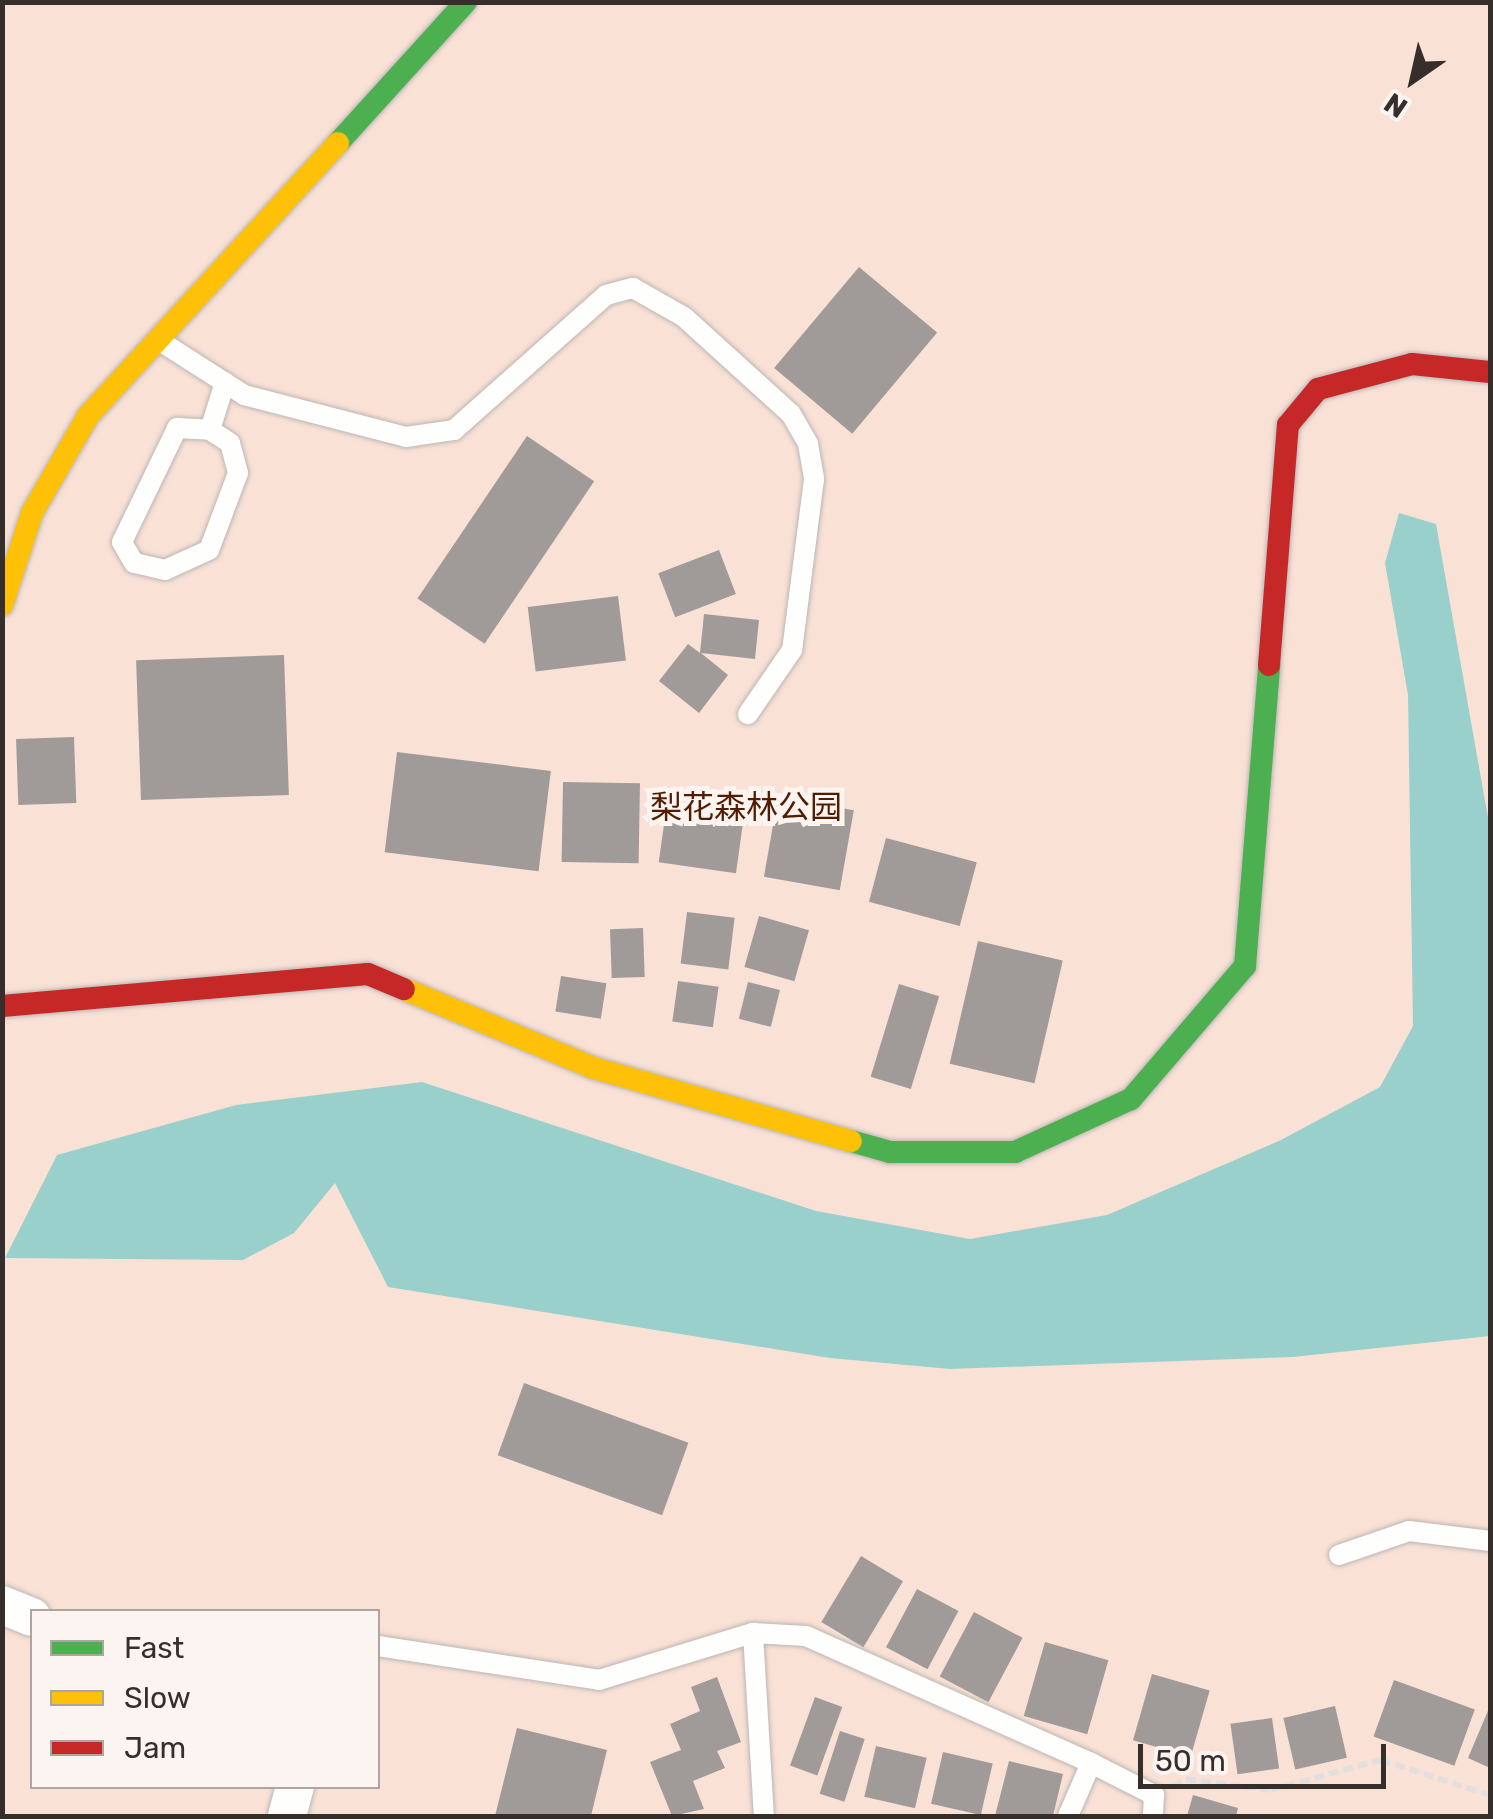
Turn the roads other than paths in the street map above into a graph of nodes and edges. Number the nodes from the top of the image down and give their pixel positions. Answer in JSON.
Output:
{"nodes":[{"id":1,"x":466,"y":2,"type":"edge"},
{"id":2,"x":158,"y":340,"type":"junction"},
{"id":3,"x":1490,"y":372,"type":"edge"},
{"id":4,"x":224,"y":382,"type":"junction"},
{"id":5,"x":210,"y":430,"type":"junction"},
{"id":6,"x":2,"y":604,"type":"edge"},
{"id":7,"x":748,"y":714,"type":"dead end"},
{"id":8,"x":2,"y":1006,"type":"edge"},
{"id":9,"x":1490,"y":1542,"type":"edge"},
{"id":10,"x":1339,"y":1555,"type":"dead end"},
{"id":11,"x":2,"y":1605,"type":"edge"},
{"id":12,"x":30,"y":1616,"type":"edge"},
{"id":13,"x":753,"y":1633,"type":"junction"},
{"id":14,"x":380,"y":1646,"type":"edge"},
{"id":15,"x":1092,"y":1762,"type":"junction"},
{"id":16,"x":294,"y":1789,"type":"edge"},
{"id":17,"x":1153,"y":1806,"type":"edge"},
{"id":18,"x":287,"y":1816,"type":"edge"},
{"id":19,"x":764,"y":1816,"type":"edge"},
{"id":20,"x":1068,"y":1816,"type":"edge"}],
"edges":[{"from":1,"to":2,"type":"street"},
{"from":2,"to":4,"type":"lane"},
{"from":2,"to":6,"type":"street"},
{"from":3,"to":8,"type":"street"},
{"from":4,"to":5,"type":"lane"},
{"from":4,"to":7,"type":"lane"},
{"from":5,"to":5,"type":"lane"},
{"from":9,"to":10,"type":"lane"},
{"from":11,"to":12,"type":"street"},
{"from":13,"to":14,"type":"lane"},
{"from":13,"to":15,"type":"lane"},
{"from":13,"to":19,"type":"lane"},
{"from":15,"to":17,"type":"lane"},
{"from":15,"to":20,"type":"lane"},
{"from":16,"to":18,"type":"street"}]}
